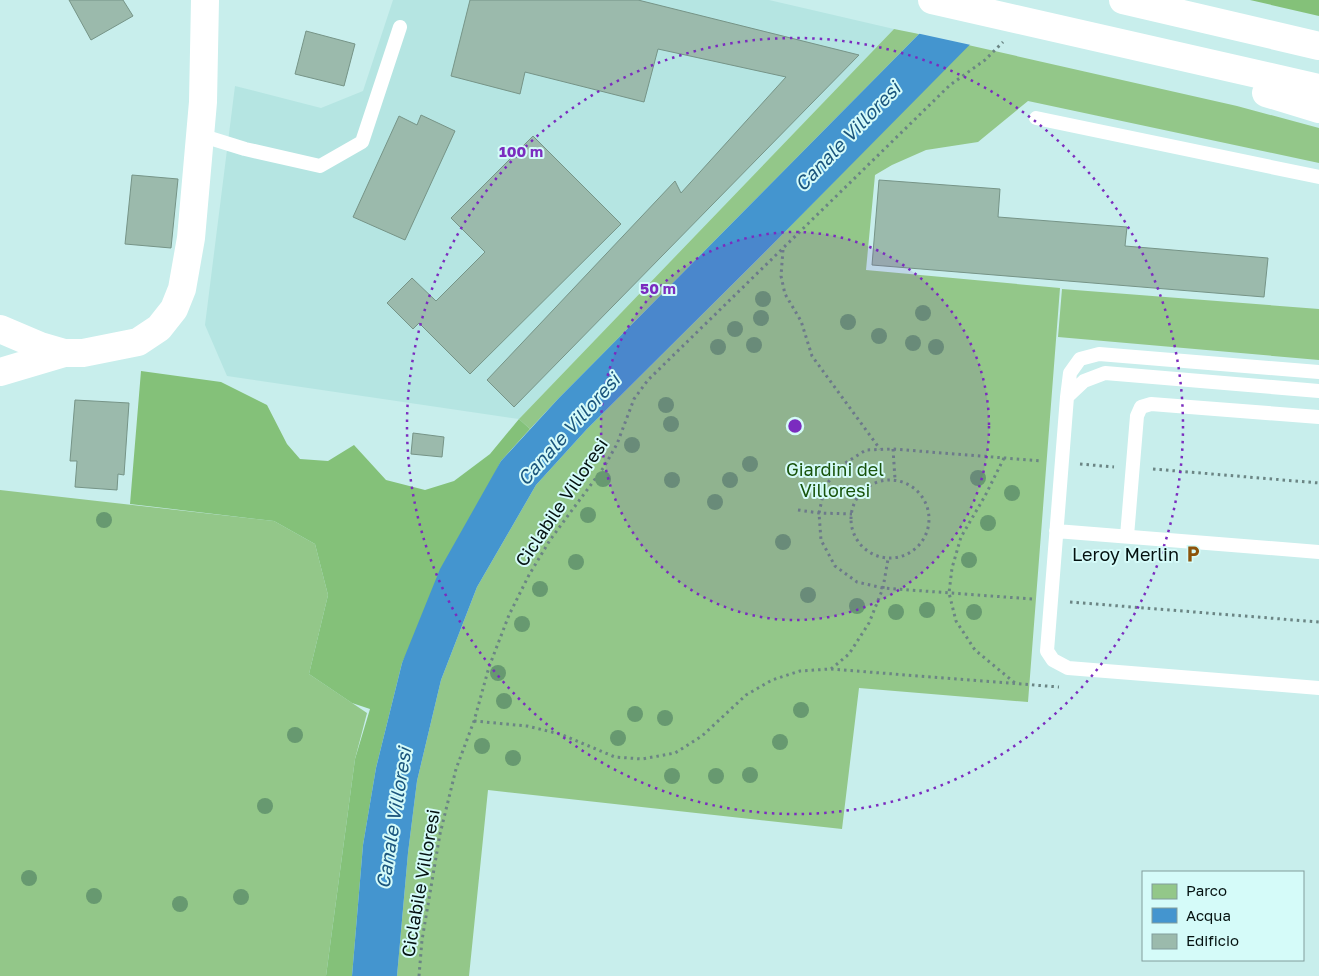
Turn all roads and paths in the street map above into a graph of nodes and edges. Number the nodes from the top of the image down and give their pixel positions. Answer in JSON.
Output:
{"nodes":[{"id":1,"x":932,"y":0,"type":"edge"},
{"id":2,"x":1122,"y":0,"type":"edge"},
{"id":3,"x":204,"y":3,"type":"edge"},
{"id":4,"x":1032,"y":22,"type":"junction"},
{"id":5,"x":400,"y":27,"type":"dead end"},
{"id":6,"x":1319,"y":46,"type":"edge"},
{"id":7,"x":985,"y":60,"type":"dead end"},
{"id":8,"x":1319,"y":88,"type":"edge"},
{"id":9,"x":1319,"y":109,"type":"edge"},
{"id":10,"x":1036,"y":118,"type":"dead end"},
{"id":11,"x":200,"y":135,"type":"junction"},
{"id":12,"x":1319,"y":177,"type":"edge"},
{"id":13,"x":783,"y":250,"type":"junction"},
{"id":14,"x":0,"y":329,"type":"edge"},
{"id":15,"x":64,"y":353,"type":"junction"},
{"id":16,"x":0,"y":372,"type":"edge"},
{"id":17,"x":1319,"y":372,"type":"edge"},
{"id":18,"x":1319,"y":391,"type":"edge"},
{"id":19,"x":1067,"y":398,"type":"junction"},
{"id":20,"x":1319,"y":417,"type":"edge"},
{"id":21,"x":880,"y":449,"type":"dead end"},
{"id":22,"x":892,"y":449,"type":"dead end"},
{"id":23,"x":1004,"y":458,"type":"dead end"},
{"id":24,"x":895,"y":479,"type":"junction"},
{"id":25,"x":798,"y":510,"type":"dead end"},
{"id":26,"x":852,"y":514,"type":"junction"},
{"id":27,"x":1056,"y":531,"type":"junction"},
{"id":28,"x":1127,"y":536,"type":"junction"},
{"id":29,"x":1319,"y":552,"type":"edge"},
{"id":30,"x":888,"y":559,"type":"junction"},
{"id":31,"x":830,"y":669,"type":"junction"},
{"id":32,"x":1016,"y":684,"type":"junction"},
{"id":33,"x":1064,"y":688,"type":"dead end"},
{"id":34,"x":1319,"y":688,"type":"edge"},
{"id":35,"x":474,"y":721,"type":"junction"},
{"id":36,"x":419,"y":976,"type":"edge"}],
"edges":[{"from":1,"to":4,"type":"highway"},
{"from":2,"to":6,"type":"highway"},
{"from":3,"to":11,"type":"highway"},
{"from":4,"to":8,"type":"highway"},
{"from":4,"to":9,"type":"highway"},
{"from":5,"to":11,"type":"lane"},
{"from":7,"to":13,"type":"path","name":"Ciclabile Villoresi"},
{"from":10,"to":12,"type":"lane"},
{"from":11,"to":15,"type":"highway"},
{"from":13,"to":21,"type":"path"},
{"from":13,"to":35,"type":"path","name":"Ciclabile Villoresi"},
{"from":14,"to":15,"type":"highway"},
{"from":15,"to":16,"type":"highway"},
{"from":17,"to":19,"type":"lane"},
{"from":18,"to":19,"type":"lane"},
{"from":19,"to":27,"type":"lane"},
{"from":20,"to":28,"type":"lane"},
{"from":22,"to":24,"type":"path"},
{"from":23,"to":32,"type":"path"},
{"from":24,"to":26,"type":"path"},
{"from":24,"to":30,"type":"path"},
{"from":25,"to":26,"type":"path"},
{"from":26,"to":30,"type":"path"},
{"from":27,"to":28,"type":"lane"},
{"from":27,"to":34,"type":"lane"},
{"from":28,"to":29,"type":"lane"},
{"from":30,"to":31,"type":"path"},
{"from":31,"to":32,"type":"path"},
{"from":31,"to":35,"type":"path"},
{"from":32,"to":33,"type":"path"},
{"from":35,"to":36,"type":"path","name":"Ciclabile Villoresi"}]}
